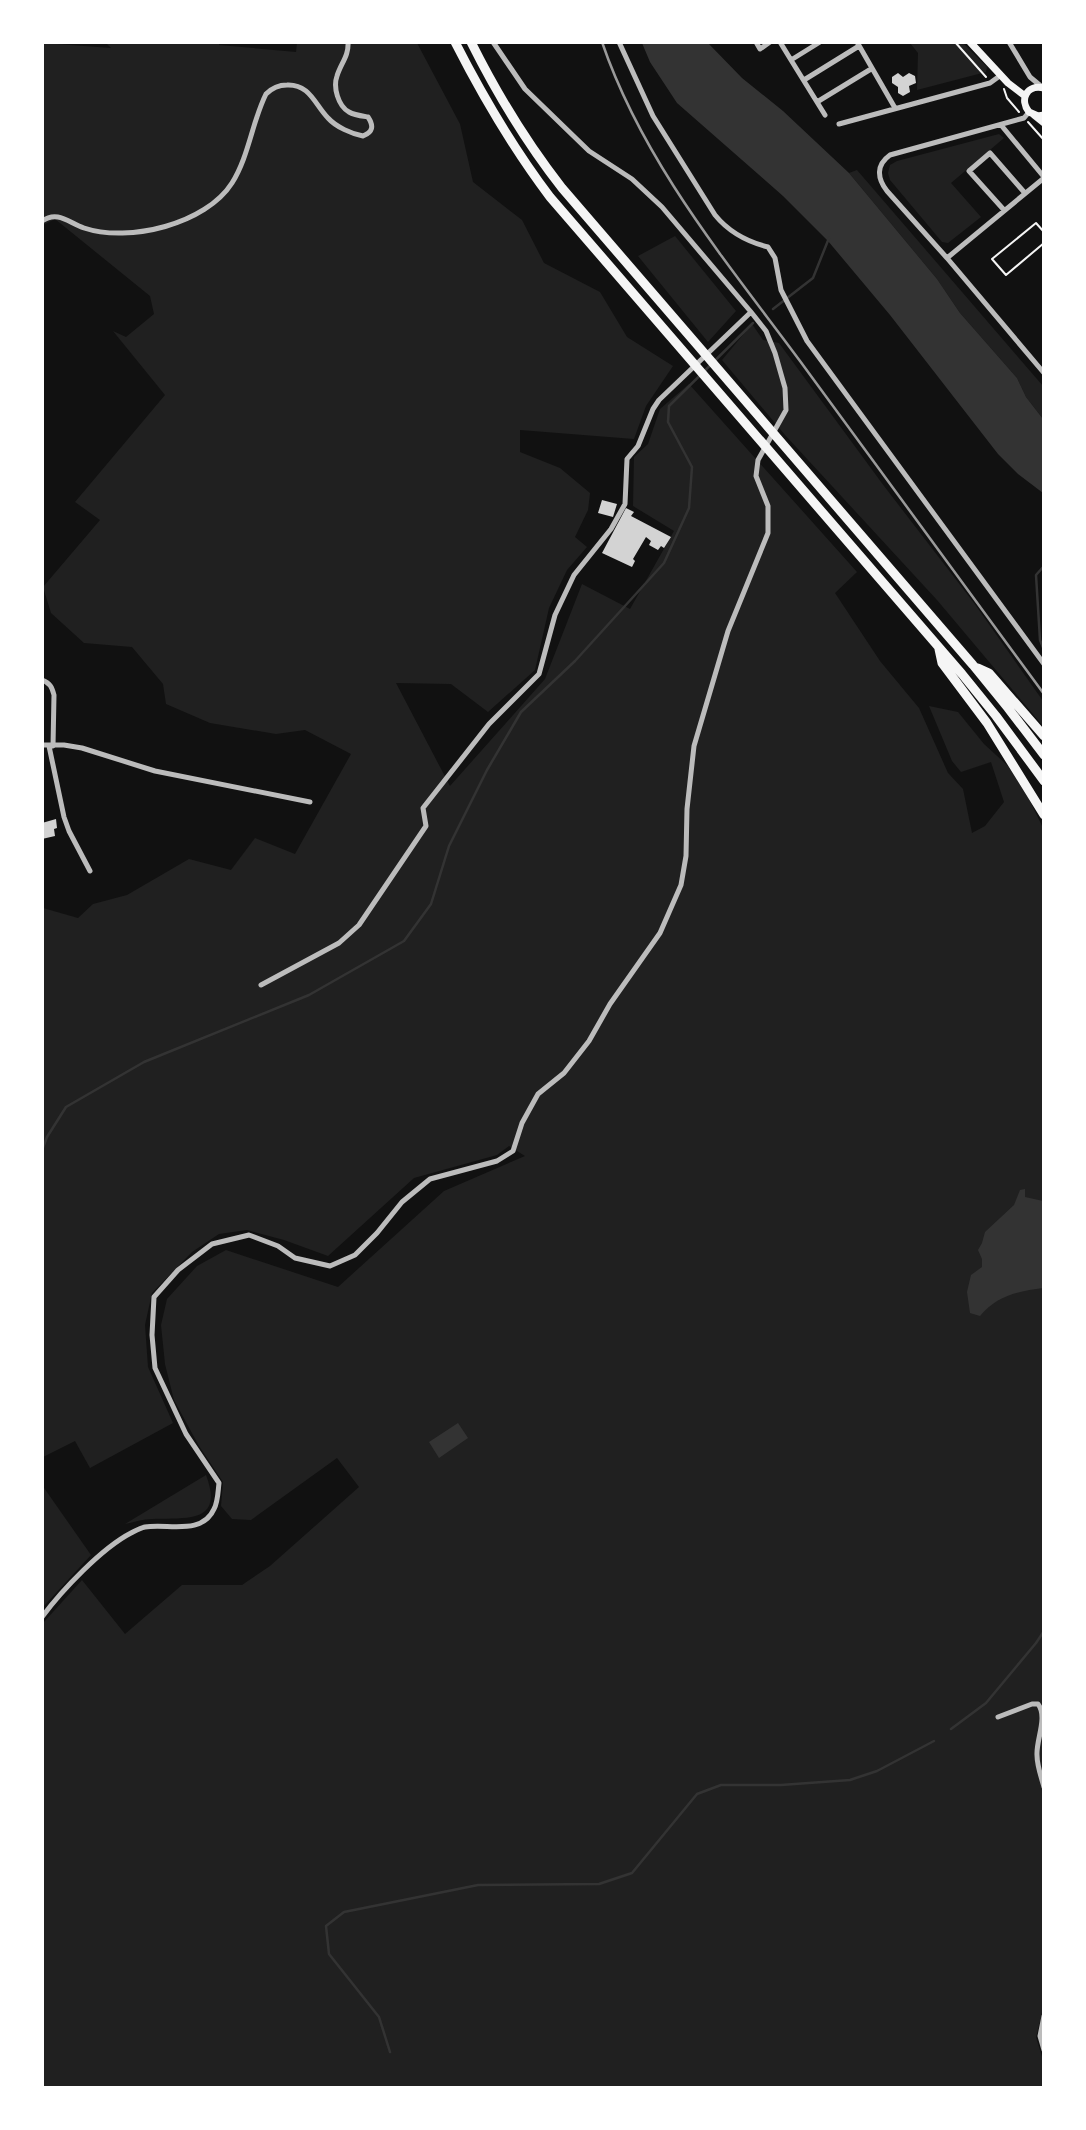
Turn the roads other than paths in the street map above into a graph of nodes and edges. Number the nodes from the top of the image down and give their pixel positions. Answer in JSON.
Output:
{"nodes":[{"id":1,"x":348,"y":42,"type":"edge"},
{"id":2,"x":455,"y":42,"type":"edge"},
{"id":3,"x":471,"y":42,"type":"edge"},
{"id":4,"x":492,"y":42,"type":"edge"},
{"id":5,"x":619,"y":42,"type":"edge"},
{"id":6,"x":756,"y":42,"type":"edge"},
{"id":7,"x":770,"y":42,"type":"edge"},
{"id":8,"x":780,"y":42,"type":"edge"},
{"id":9,"x":820,"y":42,"type":"edge"},
{"id":10,"x":970,"y":42,"type":"edge"},
{"id":11,"x":1009,"y":42,"type":"edge"},
{"id":12,"x":858,"y":44,"type":"edge"},
{"id":13,"x":791,"y":60,"type":"junction"},
{"id":14,"x":871,"y":69,"type":"junction"},
{"id":15,"x":1001,"y":75,"type":"junction"},
{"id":16,"x":804,"y":80,"type":"junction"},
{"id":17,"x":1043,"y":87,"type":"edge"},
{"id":18,"x":1025,"y":96,"type":"junction"},
{"id":19,"x":817,"y":102,"type":"junction"},
{"id":20,"x":895,"y":108,"type":"junction"},
{"id":21,"x":1031,"y":114,"type":"junction"},
{"id":22,"x":1044,"y":114,"type":"edge"},
{"id":23,"x":825,"y":115,"type":"dead end"},
{"id":24,"x":1044,"y":123,"type":"edge"},
{"id":25,"x":839,"y":124,"type":"dead end"},
{"id":26,"x":1001,"y":125,"type":"junction"},
{"id":27,"x":1042,"y":179,"type":"edge"},
{"id":28,"x":1044,"y":187,"type":"edge"},
{"id":29,"x":1024,"y":192,"type":"junction"},
{"id":30,"x":1004,"y":210,"type":"junction"},
{"id":31,"x":42,"y":221,"type":"edge"},
{"id":32,"x":947,"y":258,"type":"junction"},
{"id":33,"x":751,"y":312,"type":"junction"},
{"id":34,"x":1044,"y":373,"type":"edge"},
{"id":35,"x":938,"y":647,"type":"junction"},
{"id":36,"x":1044,"y":664,"type":"edge"},
{"id":37,"x":973,"y":665,"type":"junction"},
{"id":38,"x":42,"y":680,"type":"edge"},
{"id":39,"x":1044,"y":736,"type":"edge"},
{"id":40,"x":42,"y":745,"type":"edge"},
{"id":41,"x":51,"y":746,"type":"junction"},
{"id":42,"x":1044,"y":755,"type":"edge"},
{"id":43,"x":1044,"y":781,"type":"edge"},
{"id":44,"x":310,"y":802,"type":"dead end"},
{"id":45,"x":1044,"y":815,"type":"edge"},
{"id":46,"x":90,"y":871,"type":"dead end"},
{"id":47,"x":261,"y":985,"type":"dead end"},
{"id":48,"x":42,"y":1617,"type":"edge"},
{"id":49,"x":998,"y":1717,"type":"dead end"},
{"id":50,"x":1044,"y":1787,"type":"edge"},
{"id":51,"x":1044,"y":2016,"type":"edge"},
{"id":52,"x":1044,"y":2050,"type":"edge"}],
"edges":[{"from":1,"to":31,"type":"street"},
{"from":2,"to":35,"type":"highway"},
{"from":3,"to":37,"type":"highway"},
{"from":4,"to":33,"type":"street"},
{"from":5,"to":36,"type":"street"},
{"from":6,"to":7,"type":"street"},
{"from":8,"to":13,"type":"street"},
{"from":9,"to":13,"type":"street"},
{"from":10,"to":15,"type":"main road"},
{"from":11,"to":17,"type":"street"},
{"from":12,"to":14,"type":"street"},
{"from":12,"to":16,"type":"street"},
{"from":13,"to":16,"type":"street"},
{"from":14,"to":19,"type":"street"},
{"from":14,"to":20,"type":"street"},
{"from":15,"to":18,"type":"main road"},
{"from":15,"to":20,"type":"street"},
{"from":16,"to":19,"type":"street"},
{"from":17,"to":18,"type":"main road"},
{"from":18,"to":21,"type":"main road"},
{"from":19,"to":23,"type":"street"},
{"from":20,"to":25,"type":"street"},
{"from":21,"to":22,"type":"main road"},
{"from":21,"to":24,"type":"main road"},
{"from":21,"to":26,"type":"street"},
{"from":26,"to":27,"type":"street"},
{"from":26,"to":32,"type":"street"},
{"from":27,"to":28,"type":"street"},
{"from":27,"to":29,"type":"street"},
{"from":29,"to":30,"type":"street"},
{"from":29,"to":30,"type":"street"},
{"from":30,"to":32,"type":"street"},
{"from":32,"to":34,"type":"street"},
{"from":33,"to":47,"type":"street"},
{"from":33,"to":48,"type":"street"},
{"from":35,"to":43,"type":"highway"},
{"from":35,"to":45,"type":"highway"},
{"from":37,"to":39,"type":"highway"},
{"from":37,"to":42,"type":"highway"},
{"from":38,"to":41,"type":"street"},
{"from":40,"to":41,"type":"street"},
{"from":41,"to":44,"type":"street"},
{"from":41,"to":46,"type":"street"},
{"from":49,"to":50,"type":"street"},
{"from":51,"to":52,"type":"street"}]}
